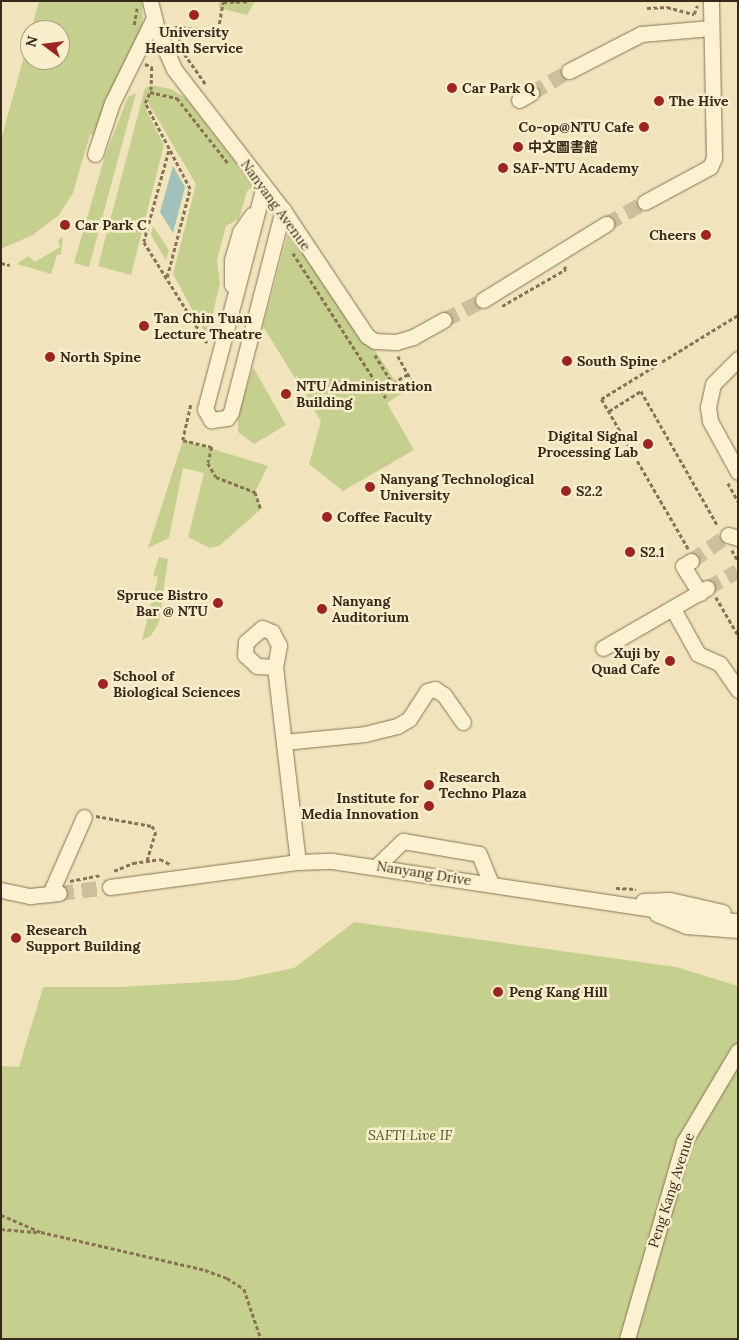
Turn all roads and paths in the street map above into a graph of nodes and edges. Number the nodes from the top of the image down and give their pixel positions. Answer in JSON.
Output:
{"nodes":[{"id":1,"x":150,"y":1,"type":"edge"},
{"id":2,"x":248,"y":1,"type":"edge"},
{"id":3,"x":697,"y":1,"type":"edge"},
{"id":4,"x":711,"y":1,"type":"edge"},
{"id":5,"x":647,"y":8,"type":"dead end"},
{"id":6,"x":154,"y":18,"type":"junction"},
{"id":7,"x":175,"y":26,"type":"dead end"},
{"id":8,"x":711,"y":28,"type":"junction"},
{"id":9,"x":569,"y":71,"type":"tunnel mouth"},
{"id":10,"x":170,"y":150,"type":"junction"},
{"id":11,"x":95,"y":154,"type":"dead end"},
{"id":12,"x":233,"y":170,"type":"dead end"},
{"id":13,"x":264,"y":186,"type":"junction"},
{"id":14,"x":645,"y":202,"type":"tunnel mouth"},
{"id":15,"x":283,"y":210,"type":"junction"},
{"id":16,"x":606,"y":224,"type":"tunnel mouth"},
{"id":17,"x":290,"y":248,"type":"dead end"},
{"id":18,"x":1,"y":263,"type":"edge"},
{"id":19,"x":10,"y":265,"type":"dead end"},
{"id":20,"x":167,"y":277,"type":"junction"},
{"id":21,"x":483,"y":300,"type":"tunnel mouth"},
{"id":22,"x":232,"y":304,"type":"junction"},
{"id":23,"x":258,"y":309,"type":"junction"},
{"id":24,"x":738,"y":315,"type":"edge"},
{"id":25,"x":444,"y":320,"type":"tunnel mouth"},
{"id":26,"x":210,"y":334,"type":"dead end"},
{"id":27,"x":373,"y":351,"type":"dead end"},
{"id":28,"x":398,"y":355,"type":"dead end"},
{"id":29,"x":738,"y":359,"type":"edge"},
{"id":30,"x":408,"y":374,"type":"junction"},
{"id":31,"x":393,"y":383,"type":"junction"},
{"id":32,"x":413,"y":383,"type":"dead end"},
{"id":33,"x":398,"y":392,"type":"dead end"},
{"id":34,"x":386,"y":398,"type":"dead end"},
{"id":35,"x":608,"y":411,"type":"junction"},
{"id":36,"x":189,"y":442,"type":"dead end"},
{"id":37,"x":738,"y":472,"type":"edge"},
{"id":38,"x":261,"y":509,"type":"dead end"},
{"id":39,"x":729,"y":537,"type":"edge"},
{"id":40,"x":690,"y":556,"type":"joint"},
{"id":41,"x":738,"y":560,"type":"edge"},
{"id":42,"x":707,"y":592,"type":"junction"},
{"id":43,"x":673,"y":609,"type":"junction"},
{"id":44,"x":738,"y":635,"type":"edge"},
{"id":45,"x":603,"y":648,"type":"dead end"},
{"id":46,"x":275,"y":667,"type":"dead end"},
{"id":47,"x":738,"y":690,"type":"edge"},
{"id":48,"x":462,"y":722,"type":"dead end"},
{"id":49,"x":284,"y":742,"type":"junction"},
{"id":50,"x":88,"y":817,"type":"joint"},
{"id":51,"x":147,"y":861,"type":"dead end"},
{"id":52,"x":298,"y":862,"type":"junction"},
{"id":53,"x":378,"y":865,"type":"junction"},
{"id":54,"x":67,"y":874,"type":"dead end"},
{"id":55,"x":490,"y":884,"type":"junction"},
{"id":56,"x":106,"y":888,"type":"tunnel mouth"},
{"id":57,"x":608,"y":888,"type":"dead end"},
{"id":58,"x":1,"y":890,"type":"edge"},
{"id":59,"x":58,"y":890,"type":"junction"},
{"id":60,"x":641,"y":890,"type":"dead end"},
{"id":61,"x":622,"y":904,"type":"junction"},
{"id":62,"x":648,"y":908,"type":"junction"},
{"id":63,"x":738,"y":917,"type":"edge"},
{"id":64,"x":738,"y":922,"type":"edge"},
{"id":65,"x":738,"y":930,"type":"edge"},
{"id":66,"x":738,"y":1051,"type":"edge"},
{"id":67,"x":1,"y":1215,"type":"edge"},
{"id":68,"x":1,"y":1229,"type":"edge"},
{"id":69,"x":41,"y":1232,"type":"junction"},
{"id":70,"x":261,"y":1339,"type":"edge"},
{"id":71,"x":627,"y":1339,"type":"edge"}],
"edges":[{"from":1,"to":6,"type":"street","name":"Nanyang Avenue"},
{"from":2,"to":7,"type":"path"},
{"from":3,"to":5,"type":"path"},
{"from":4,"to":8,"type":"street"},
{"from":6,"to":11,"type":"street"},
{"from":6,"to":13,"type":"street","name":"Nanyang Avenue"},
{"from":8,"to":9,"type":"street"},
{"from":8,"to":14,"type":"street"},
{"from":10,"to":12,"type":"path"},
{"from":10,"to":20,"type":"path"},
{"from":10,"to":20,"type":"path"},
{"from":13,"to":15,"type":"street","name":"Nanyang Avenue"},
{"from":13,"to":22,"type":"street"},
{"from":15,"to":23,"type":"street"},
{"from":15,"to":25,"type":"street","name":"Nanyang Avenue"},
{"from":16,"to":21,"type":"street"},
{"from":17,"to":34,"type":"path"},
{"from":18,"to":19,"type":"path"},
{"from":20,"to":26,"type":"path"},
{"from":22,"to":23,"type":"street"},
{"from":22,"to":23,"type":"street"},
{"from":24,"to":35,"type":"path"},
{"from":27,"to":31,"type":"path"},
{"from":28,"to":30,"type":"path"},
{"from":29,"to":37,"type":"street"},
{"from":30,"to":31,"type":"path"},
{"from":30,"to":32,"type":"path"},
{"from":31,"to":33,"type":"path"},
{"from":35,"to":39,"type":"path"},
{"from":35,"to":40,"type":"path"},
{"from":36,"to":38,"type":"path"},
{"from":39,"to":41,"type":"path"},
{"from":40,"to":42,"type":"street"},
{"from":42,"to":43,"type":"street"},
{"from":42,"to":44,"type":"path"},
{"from":43,"to":45,"type":"street"},
{"from":43,"to":47,"type":"street"},
{"from":46,"to":49,"type":"street"},
{"from":48,"to":49,"type":"street"},
{"from":49,"to":52,"type":"street"},
{"from":50,"to":51,"type":"path"},
{"from":50,"to":59,"type":"street"},
{"from":52,"to":53,"type":"street","name":"Nanyang Drive"},
{"from":52,"to":56,"type":"street","name":"Nanyang Drive"},
{"from":53,"to":55,"type":"street","name":"Nanyang Drive"},
{"from":53,"to":55,"type":"street"},
{"from":54,"to":59,"type":"path"},
{"from":55,"to":61,"type":"street","name":"Nanyang Drive"},
{"from":57,"to":60,"type":"path"},
{"from":58,"to":59,"type":"street"},
{"from":61,"to":62,"type":"street","name":"Nanyang Drive"},
{"from":61,"to":63,"type":"street"},
{"from":62,"to":64,"type":"street","name":"Nanyang Drive"},
{"from":62,"to":65,"type":"street"},
{"from":66,"to":71,"type":"street","name":"Peng Kang Avenue"},
{"from":67,"to":69,"type":"path"},
{"from":68,"to":69,"type":"path"},
{"from":69,"to":70,"type":"path"}]}
